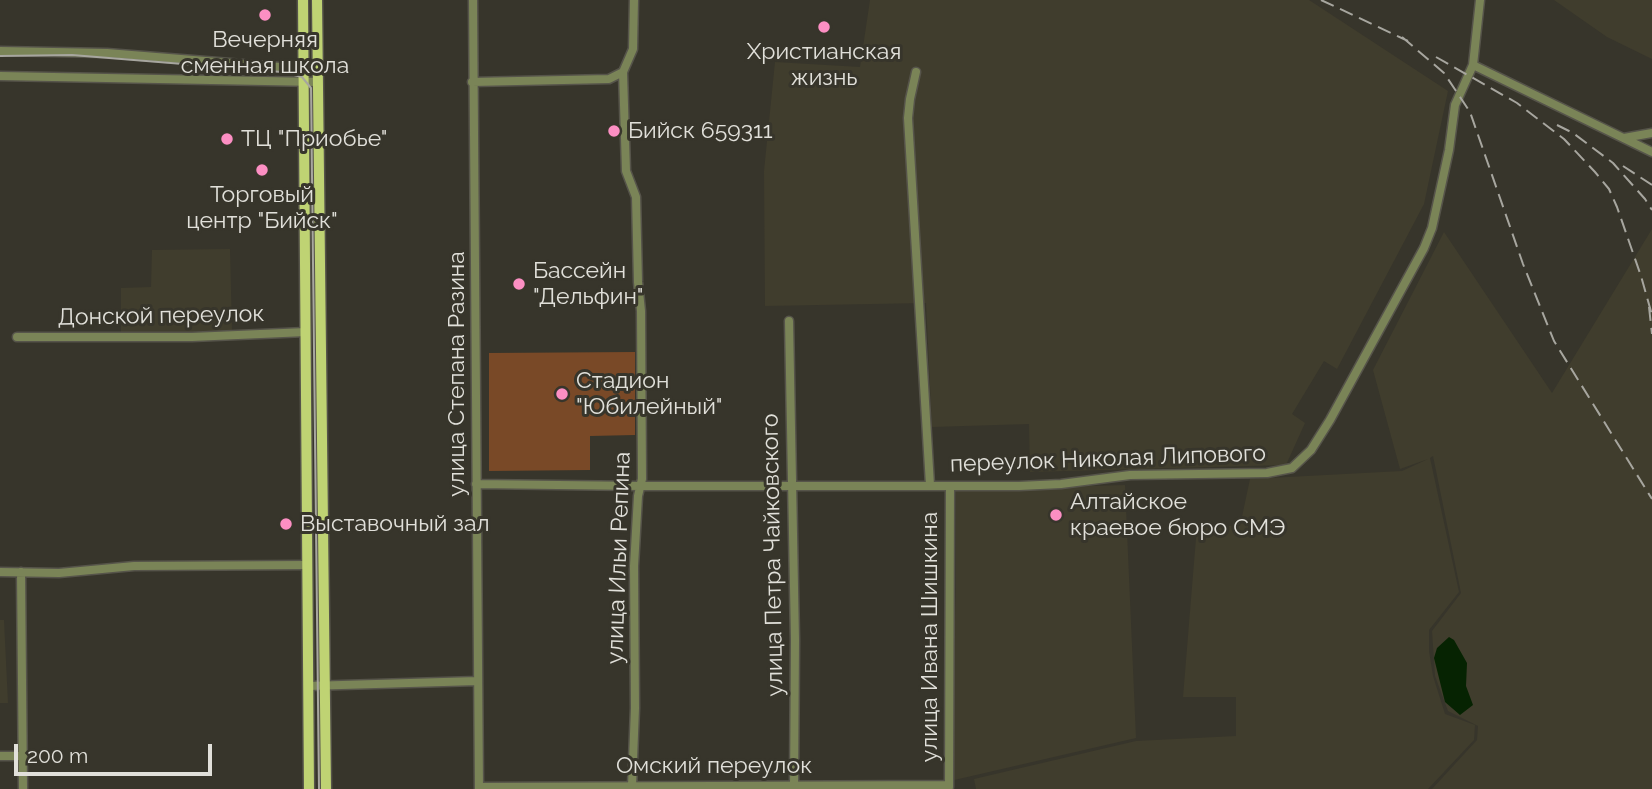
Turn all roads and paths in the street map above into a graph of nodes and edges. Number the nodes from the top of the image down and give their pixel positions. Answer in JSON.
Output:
{"nodes":[{"id":1,"x":303,"y":0,"type":"edge"},
{"id":2,"x":317,"y":0,"type":"edge"},
{"id":3,"x":473,"y":0,"type":"edge"},
{"id":4,"x":635,"y":0,"type":"edge"},
{"id":5,"x":1480,"y":0,"type":"edge"},
{"id":6,"x":0,"y":51,"type":"edge"},
{"id":7,"x":1473,"y":65,"type":"junction"},
{"id":8,"x":304,"y":69,"type":"junction"},
{"id":9,"x":623,"y":72,"type":"junction"},
{"id":10,"x":916,"y":72,"type":"dead end"},
{"id":11,"x":0,"y":76,"type":"edge"},
{"id":12,"x":304,"y":82,"type":"junction"},
{"id":13,"x":317,"y":82,"type":"junction"},
{"id":14,"x":472,"y":82,"type":"junction"},
{"id":15,"x":1652,"y":133,"type":"edge"},
{"id":16,"x":1623,"y":138,"type":"junction"},
{"id":17,"x":1652,"y":152,"type":"edge"},
{"id":18,"x":789,"y":321,"type":"dead end"},
{"id":19,"x":306,"y":332,"type":"junction"},
{"id":20,"x":17,"y":337,"type":"dead end"},
{"id":21,"x":477,"y":484,"type":"junction"},
{"id":22,"x":791,"y":485,"type":"junction"},
{"id":23,"x":930,"y":485,"type":"junction"},
{"id":24,"x":640,"y":486,"type":"junction"},
{"id":25,"x":950,"y":486,"type":"junction"},
{"id":26,"x":323,"y":564,"type":"junction"},
{"id":27,"x":307,"y":565,"type":"junction"},
{"id":28,"x":0,"y":572,"type":"edge"},
{"id":29,"x":21,"y":572,"type":"junction"},
{"id":30,"x":478,"y":681,"type":"junction"},
{"id":31,"x":325,"y":685,"type":"junction"},
{"id":32,"x":308,"y":686,"type":"junction"},
{"id":33,"x":0,"y":756,"type":"edge"},
{"id":34,"x":23,"y":756,"type":"junction"},
{"id":35,"x":632,"y":786,"type":"junction"},
{"id":36,"x":794,"y":787,"type":"edge"},
{"id":37,"x":948,"y":787,"type":"edge"},
{"id":38,"x":479,"y":788,"type":"edge"},
{"id":39,"x":23,"y":789,"type":"edge"},
{"id":40,"x":309,"y":789,"type":"edge"},
{"id":41,"x":326,"y":789,"type":"edge"}],
"edges":[{"from":1,"to":8,"type":"main road"},
{"from":2,"to":13,"type":"main road"},
{"from":3,"to":14,"type":"street","name":"улица Степана Разина"},
{"from":4,"to":9,"type":"street","name":"улица Ильи Репина"},
{"from":5,"to":7,"type":"street","name":"переулок Николая Липового"},
{"from":6,"to":8,"type":"street"},
{"from":7,"to":16,"type":"street"},
{"from":7,"to":25,"type":"street","name":"переулок Николая Липового"},
{"from":8,"to":12,"type":"main road"},
{"from":9,"to":14,"type":"street"},
{"from":9,"to":24,"type":"street","name":"улица Ильи Репина"},
{"from":10,"to":23,"type":"street"},
{"from":11,"to":12,"type":"street"},
{"from":12,"to":13,"type":"street"},
{"from":12,"to":19,"type":"main road"},
{"from":13,"to":26,"type":"main road"},
{"from":14,"to":21,"type":"street","name":"улица Степана Разина"},
{"from":15,"to":16,"type":"street"},
{"from":16,"to":17,"type":"street"},
{"from":18,"to":22,"type":"street","name":"улица Петра Чайковского"},
{"from":19,"to":20,"type":"street","name":"Донской переулок"},
{"from":19,"to":27,"type":"main road"},
{"from":21,"to":24,"type":"street","name":"переулок Николая Липового"},
{"from":21,"to":30,"type":"street","name":"улица Степана Разина"},
{"from":22,"to":23,"type":"street","name":"переулок Николая Липового"},
{"from":22,"to":24,"type":"street","name":"переулок Николая Липового"},
{"from":22,"to":36,"type":"street","name":"улица Петра Чайковского"},
{"from":23,"to":25,"type":"street","name":"переулок Николая Липового"},
{"from":24,"to":35,"type":"street","name":"улица Ильи Репина"},
{"from":25,"to":37,"type":"street","name":"улица Ивана Шишкина"},
{"from":26,"to":27,"type":"main road"},
{"from":26,"to":31,"type":"main road"},
{"from":27,"to":29,"type":"street"},
{"from":27,"to":32,"type":"main road"},
{"from":28,"to":29,"type":"street"},
{"from":29,"to":34,"type":"street"},
{"from":30,"to":31,"type":"street"},
{"from":30,"to":38,"type":"street","name":"улица Степана Разина"},
{"from":31,"to":32,"type":"street"},
{"from":31,"to":41,"type":"main road"},
{"from":32,"to":40,"type":"main road"},
{"from":33,"to":34,"type":"street"},
{"from":34,"to":39,"type":"street"},
{"from":35,"to":36,"type":"street","name":"Омский переулок"},
{"from":35,"to":38,"type":"street","name":"Омский переулок"},
{"from":36,"to":37,"type":"street","name":"Омский переулок"}]}
